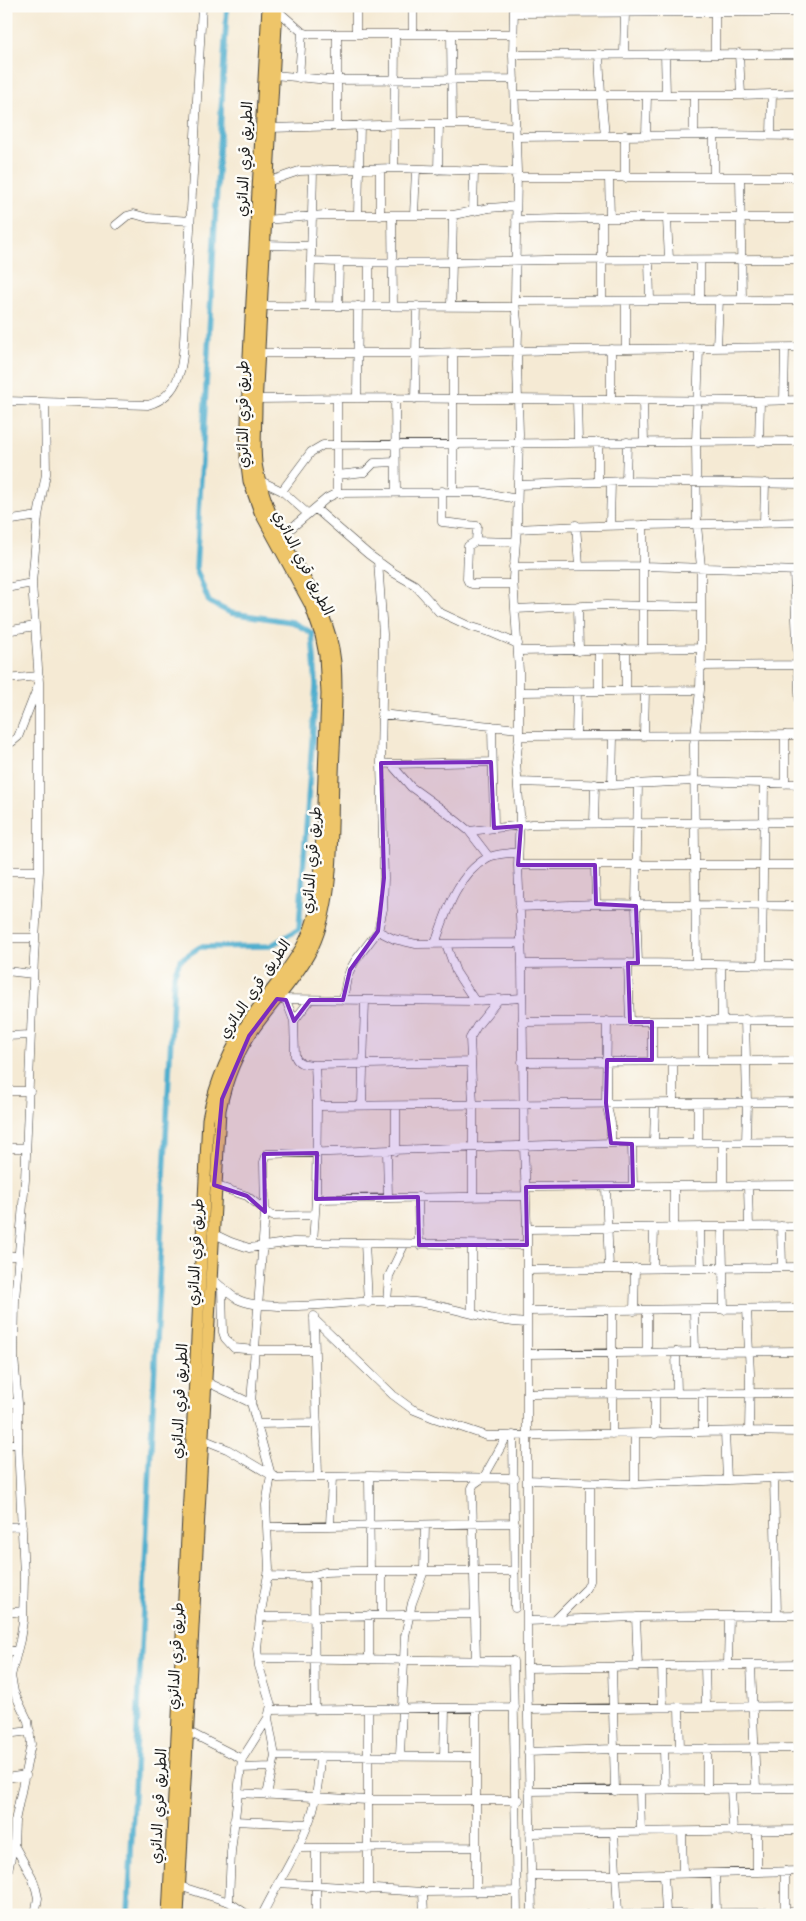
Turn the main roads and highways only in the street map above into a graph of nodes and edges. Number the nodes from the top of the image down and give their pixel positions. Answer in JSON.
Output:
{"nodes":[{"id":1,"x":274,"y":7,"type":"edge"},
{"id":2,"x":168,"y":1915,"type":"edge"},
{"id":3,"x":178,"y":1915,"type":"edge"}],
"edges":[{"from":1,"to":2,"type":"highway","name":"الطريق قري الدائري"},
{"from":1,"to":3,"type":"highway","name":"طريق قري الدائري"}]}
